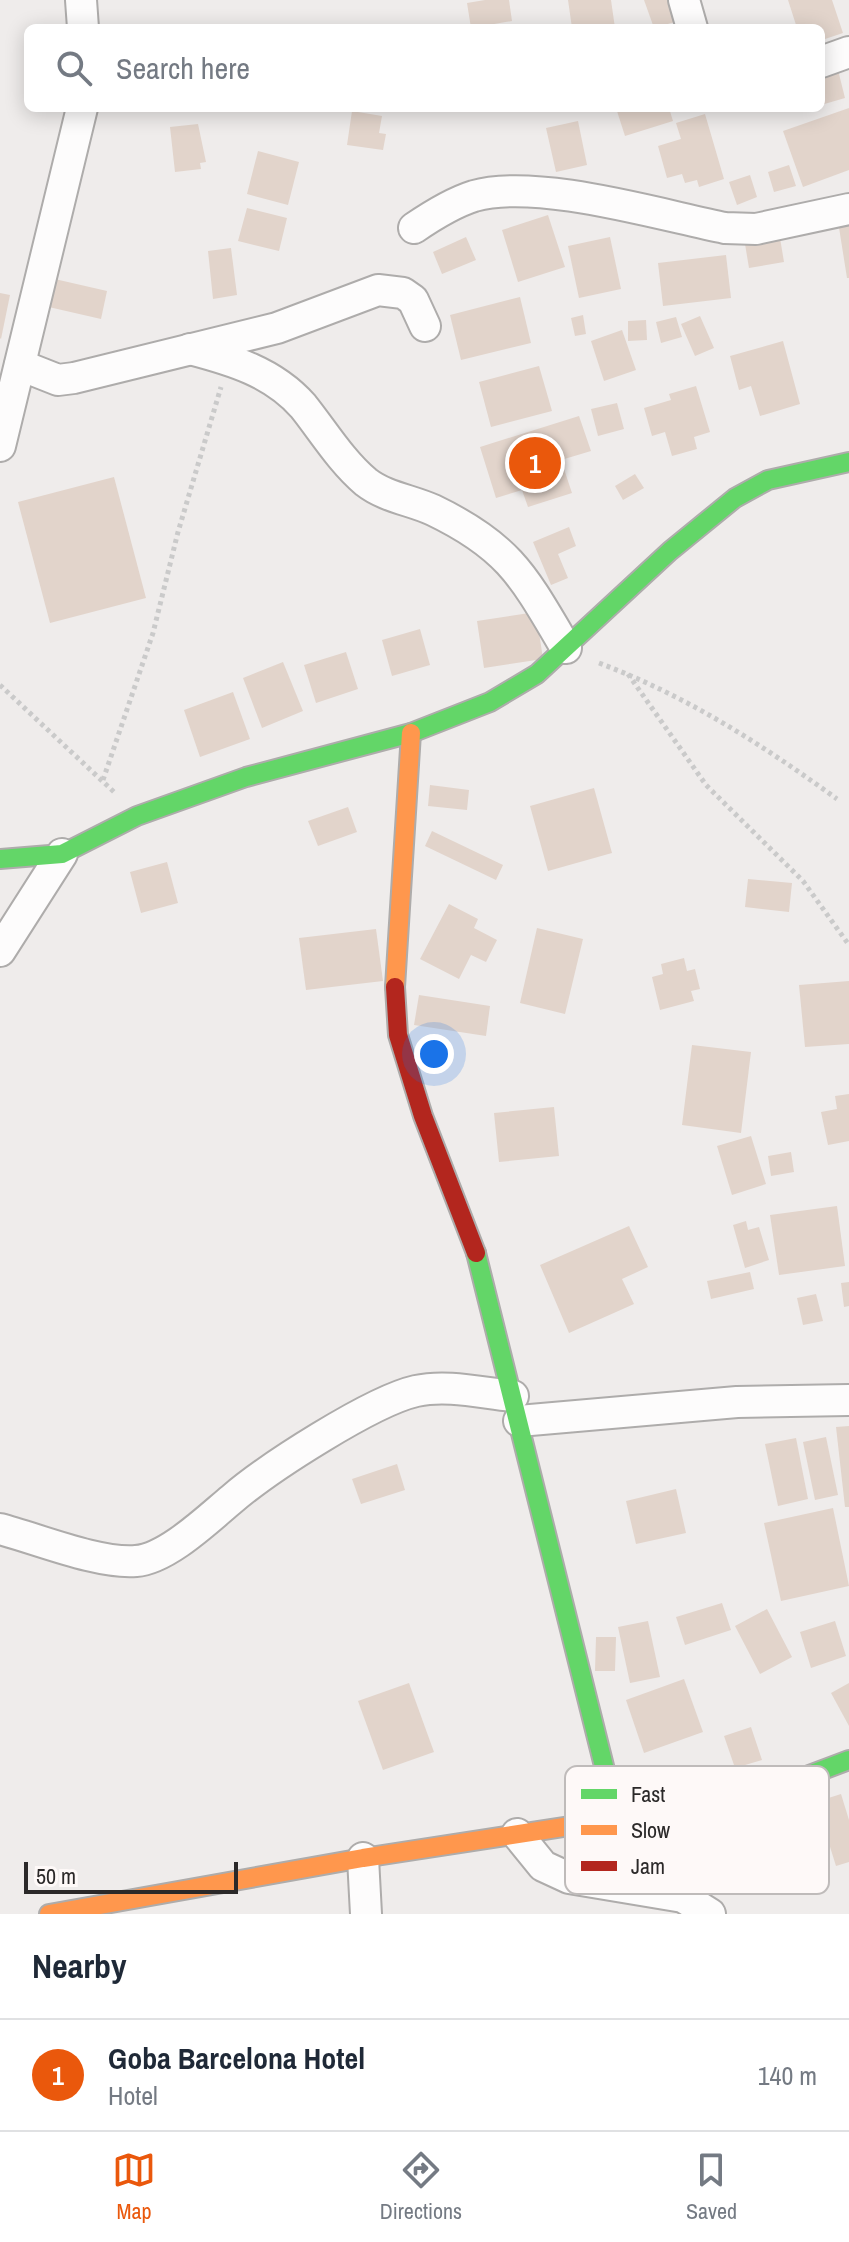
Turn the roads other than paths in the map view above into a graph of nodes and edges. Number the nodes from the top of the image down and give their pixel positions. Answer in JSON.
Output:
{"nodes":[{"id":1,"x":81,"y":0,"type":"edge"},
{"id":2,"x":684,"y":0,"type":"edge"},
{"id":3,"x":83,"y":24,"type":"edge"},
{"id":4,"x":691,"y":24,"type":"edge"},
{"id":5,"x":849,"y":52,"type":"edge"},
{"id":6,"x":825,"y":61,"type":"edge"},
{"id":7,"x":81,"y":112,"type":"edge"},
{"id":8,"x":849,"y":209,"type":"edge"},
{"id":9,"x":414,"y":228,"type":"dead end"},
{"id":10,"x":425,"y":326,"type":"dead end"},
{"id":11,"x":190,"y":349,"type":"junction"},
{"id":12,"x":20,"y":365,"type":"junction"},
{"id":13,"x":0,"y":446,"type":"edge"},
{"id":14,"x":849,"y":462,"type":"edge"},
{"id":15,"x":566,"y":648,"type":"junction"},
{"id":16,"x":411,"y":733,"type":"junction"},
{"id":17,"x":62,"y":854,"type":"junction"},
{"id":18,"x":0,"y":859,"type":"edge"},
{"id":19,"x":0,"y":951,"type":"edge"},
{"id":20,"x":849,"y":1400,"type":"edge"},
{"id":21,"x":516,"y":1408,"type":"junction"},
{"id":22,"x":0,"y":1529,"type":"edge"},
{"id":23,"x":849,"y":1760,"type":"edge"},
{"id":24,"x":604,"y":1766,"type":"edge"},
{"id":25,"x":829,"y":1768,"type":"edge"},
{"id":26,"x":565,"y":1826,"type":"edge"},
{"id":27,"x":517,"y":1834,"type":"junction"},
{"id":28,"x":363,"y":1858,"type":"junction"},
{"id":29,"x":565,"y":1876,"type":"edge"},
{"id":30,"x":665,"y":1894,"type":"edge"},
{"id":31,"x":49,"y":1914,"type":"edge"},
{"id":32,"x":366,"y":1914,"type":"edge"},
{"id":33,"x":710,"y":1914,"type":"edge"}],
"edges":[{"from":1,"to":3,"type":"street"},
{"from":2,"to":4,"type":"street"},
{"from":5,"to":6,"type":"street"},
{"from":7,"to":12,"type":"street"},
{"from":8,"to":9,"type":"street"},
{"from":10,"to":11,"type":"street"},
{"from":11,"to":12,"type":"street"},
{"from":11,"to":15,"type":"street"},
{"from":12,"to":13,"type":"street"},
{"from":14,"to":15,"type":"street"},
{"from":15,"to":16,"type":"street"},
{"from":16,"to":17,"type":"street"},
{"from":16,"to":21,"type":"street"},
{"from":17,"to":18,"type":"street"},
{"from":17,"to":19,"type":"street"},
{"from":20,"to":21,"type":"street"},
{"from":21,"to":22,"type":"street"},
{"from":21,"to":24,"type":"street"},
{"from":23,"to":25,"type":"street"},
{"from":26,"to":27,"type":"street"},
{"from":27,"to":28,"type":"street"},
{"from":27,"to":29,"type":"street"},
{"from":28,"to":31,"type":"street"},
{"from":28,"to":32,"type":"street"},
{"from":30,"to":33,"type":"street"}]}
